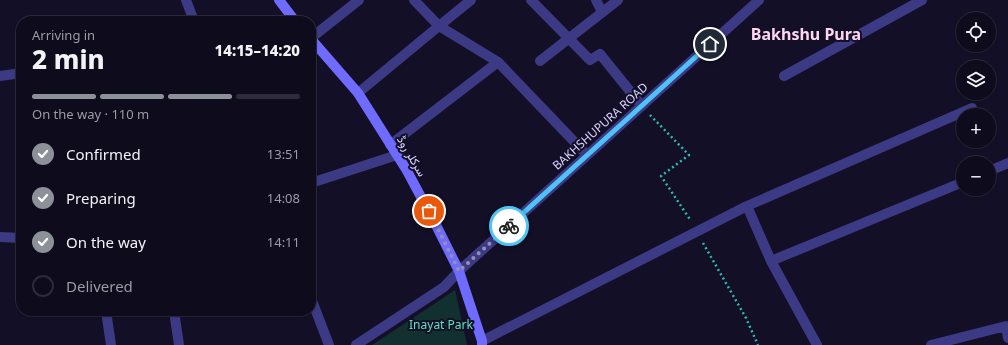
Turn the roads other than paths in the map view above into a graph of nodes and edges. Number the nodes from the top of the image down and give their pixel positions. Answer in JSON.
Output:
{"nodes":[{"id":1,"x":186,"y":0,"type":"edge"},
{"id":2,"x":279,"y":0,"type":"edge"},
{"id":3,"x":359,"y":0,"type":"edge"},
{"id":4,"x":414,"y":0,"type":"edge"},
{"id":5,"x":471,"y":0,"type":"edge"},
{"id":6,"x":530,"y":0,"type":"edge"},
{"id":7,"x":596,"y":0,"type":"edge"},
{"id":8,"x":618,"y":0,"type":"edge"},
{"id":9,"x":759,"y":0,"type":"edge"},
{"id":10,"x":922,"y":0,"type":"edge"},
{"id":11,"x":602,"y":12,"type":"junction"},
{"id":12,"x":192,"y":16,"type":"edge"},
{"id":13,"x":291,"y":16,"type":"edge"},
{"id":14,"x":439,"y":26,"type":"junction"},
{"id":15,"x":316,"y":35,"type":"edge"},
{"id":16,"x":569,"y":38,"type":"junction"},
{"id":17,"x":316,"y":45,"type":"edge"},
{"id":18,"x":540,"y":61,"type":"dead end"},
{"id":19,"x":498,"y":62,"type":"junction"},
{"id":20,"x":16,"y":74,"type":"edge"},
{"id":21,"x":0,"y":76,"type":"edge"},
{"id":22,"x":784,"y":76,"type":"dead end"},
{"id":23,"x":358,"y":93,"type":"junction"},
{"id":24,"x":642,"y":106,"type":"junction"},
{"id":25,"x":956,"y":115,"type":"edge"},
{"id":26,"x":390,"y":144,"type":"junction"},
{"id":27,"x":397,"y":155,"type":"junction"},
{"id":28,"x":587,"y":155,"type":"junction"},
{"id":29,"x":1008,"y":163,"type":"edge"},
{"id":30,"x":996,"y":168,"type":"edge"},
{"id":31,"x":316,"y":181,"type":"edge"},
{"id":32,"x":956,"y":185,"type":"edge"},
{"id":33,"x":747,"y":206,"type":"junction"},
{"id":34,"x":0,"y":237,"type":"edge"},
{"id":35,"x":16,"y":238,"type":"edge"},
{"id":36,"x":771,"y":261,"type":"junction"},
{"id":37,"x":459,"y":271,"type":"junction"},
{"id":38,"x":316,"y":311,"type":"edge"},
{"id":39,"x":107,"y":316,"type":"edge"},
{"id":40,"x":175,"y":316,"type":"edge"},
{"id":41,"x":1007,"y":326,"type":"edge"},
{"id":42,"x":1008,"y":338,"type":"edge"},
{"id":43,"x":482,"y":343,"type":"edge"},
{"id":44,"x":111,"y":345,"type":"edge"},
{"id":45,"x":179,"y":345,"type":"edge"},
{"id":46,"x":329,"y":345,"type":"edge"},
{"id":47,"x":356,"y":345,"type":"edge"},
{"id":48,"x":818,"y":345,"type":"edge"},
{"id":49,"x":931,"y":345,"type":"edge"}],
"edges":[{"from":1,"to":12,"type":"street"},
{"from":2,"to":13,"type":"street"},
{"from":3,"to":15,"type":"street"},
{"from":4,"to":14,"type":"street"},
{"from":5,"to":14,"type":"street"},
{"from":6,"to":16,"type":"street"},
{"from":7,"to":11,"type":"street"},
{"from":8,"to":11,"type":"street"},
{"from":9,"to":24,"type":"street","name":"BAKHSHUPURA ROAD"},
{"from":10,"to":22,"type":"street"},
{"from":11,"to":16,"type":"street"},
{"from":14,"to":19,"type":"street"},
{"from":14,"to":23,"type":"street"},
{"from":16,"to":18,"type":"street"},
{"from":16,"to":24,"type":"street"},
{"from":17,"to":23,"type":"street","name":"سرکلر روڈ"},
{"from":19,"to":26,"type":"street"},
{"from":19,"to":28,"type":"street"},
{"from":20,"to":21,"type":"street"},
{"from":23,"to":26,"type":"street","name":"سرکلر روڈ"},
{"from":24,"to":28,"type":"street","name":"BAKHSHUPURA ROAD"},
{"from":25,"to":33,"type":"street"},
{"from":26,"to":27,"type":"street","name":"سرکلر روڈ"},
{"from":27,"to":31,"type":"street"},
{"from":27,"to":37,"type":"street","name":"سرکلر روڈ"},
{"from":28,"to":37,"type":"street","name":"BAKHSHUPURA ROAD"},
{"from":29,"to":30,"type":"street"},
{"from":32,"to":36,"type":"street"},
{"from":33,"to":36,"type":"street"},
{"from":33,"to":43,"type":"street"},
{"from":34,"to":35,"type":"street"},
{"from":36,"to":48,"type":"street"},
{"from":37,"to":43,"type":"street","name":"سرکلر روڈ"},
{"from":37,"to":47,"type":"street","name":"BAKHSHUPURA ROAD"},
{"from":38,"to":46,"type":"street"},
{"from":39,"to":44,"type":"street"},
{"from":40,"to":45,"type":"street"},
{"from":41,"to":42,"type":"street"},
{"from":41,"to":49,"type":"street"}]}
